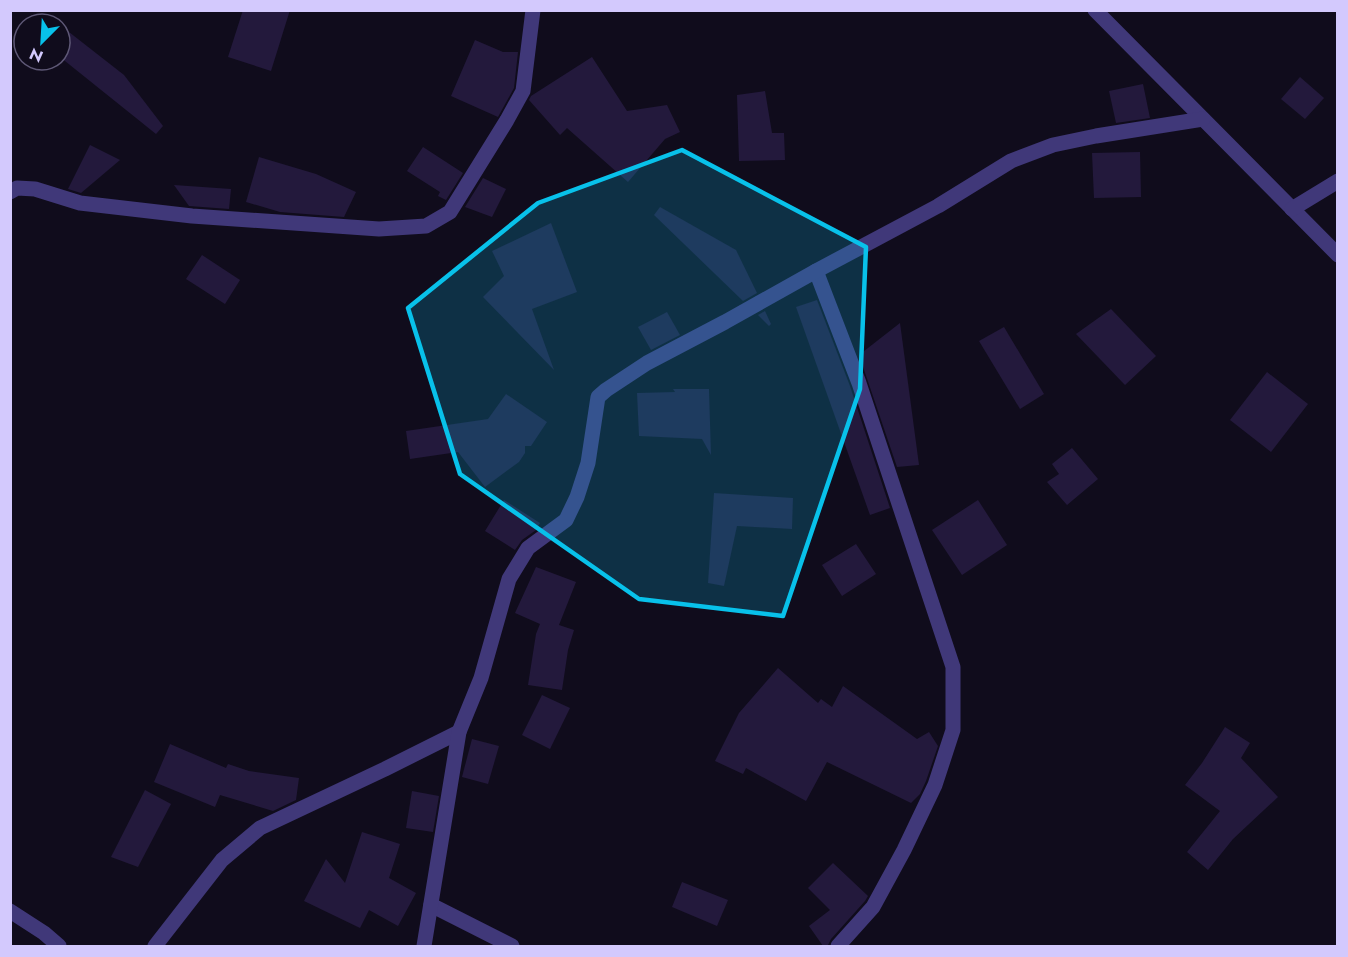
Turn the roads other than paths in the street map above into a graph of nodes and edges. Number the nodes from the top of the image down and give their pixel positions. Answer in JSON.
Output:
{"nodes":[{"id":1,"x":533,"y":10,"type":"edge"},
{"id":2,"x":1095,"y":10,"type":"edge"},
{"id":3,"x":1203,"y":119,"type":"junction"},
{"id":4,"x":1338,"y":182,"type":"edge"},
{"id":5,"x":10,"y":192,"type":"edge"},
{"id":6,"x":1292,"y":209,"type":"junction"},
{"id":7,"x":1338,"y":255,"type":"edge"},
{"id":8,"x":816,"y":271,"type":"junction"},
{"id":9,"x":459,"y":732,"type":"junction"},
{"id":10,"x":431,"y":905,"type":"junction"},
{"id":11,"x":10,"y":911,"type":"edge"},
{"id":12,"x":59,"y":946,"type":"edge"},
{"id":13,"x":155,"y":946,"type":"edge"},
{"id":14,"x":424,"y":946,"type":"edge"},
{"id":15,"x":512,"y":946,"type":"edge"},
{"id":16,"x":838,"y":946,"type":"edge"}],
"edges":[{"from":1,"to":5,"type":"street"},
{"from":2,"to":3,"type":"street"},
{"from":3,"to":6,"type":"street"},
{"from":3,"to":8,"type":"street"},
{"from":4,"to":6,"type":"street"},
{"from":6,"to":7,"type":"street"},
{"from":8,"to":9,"type":"street"},
{"from":8,"to":16,"type":"street"},
{"from":9,"to":10,"type":"street"},
{"from":9,"to":13,"type":"street"},
{"from":10,"to":14,"type":"street"},
{"from":10,"to":15,"type":"street"},
{"from":11,"to":12,"type":"street"}]}
